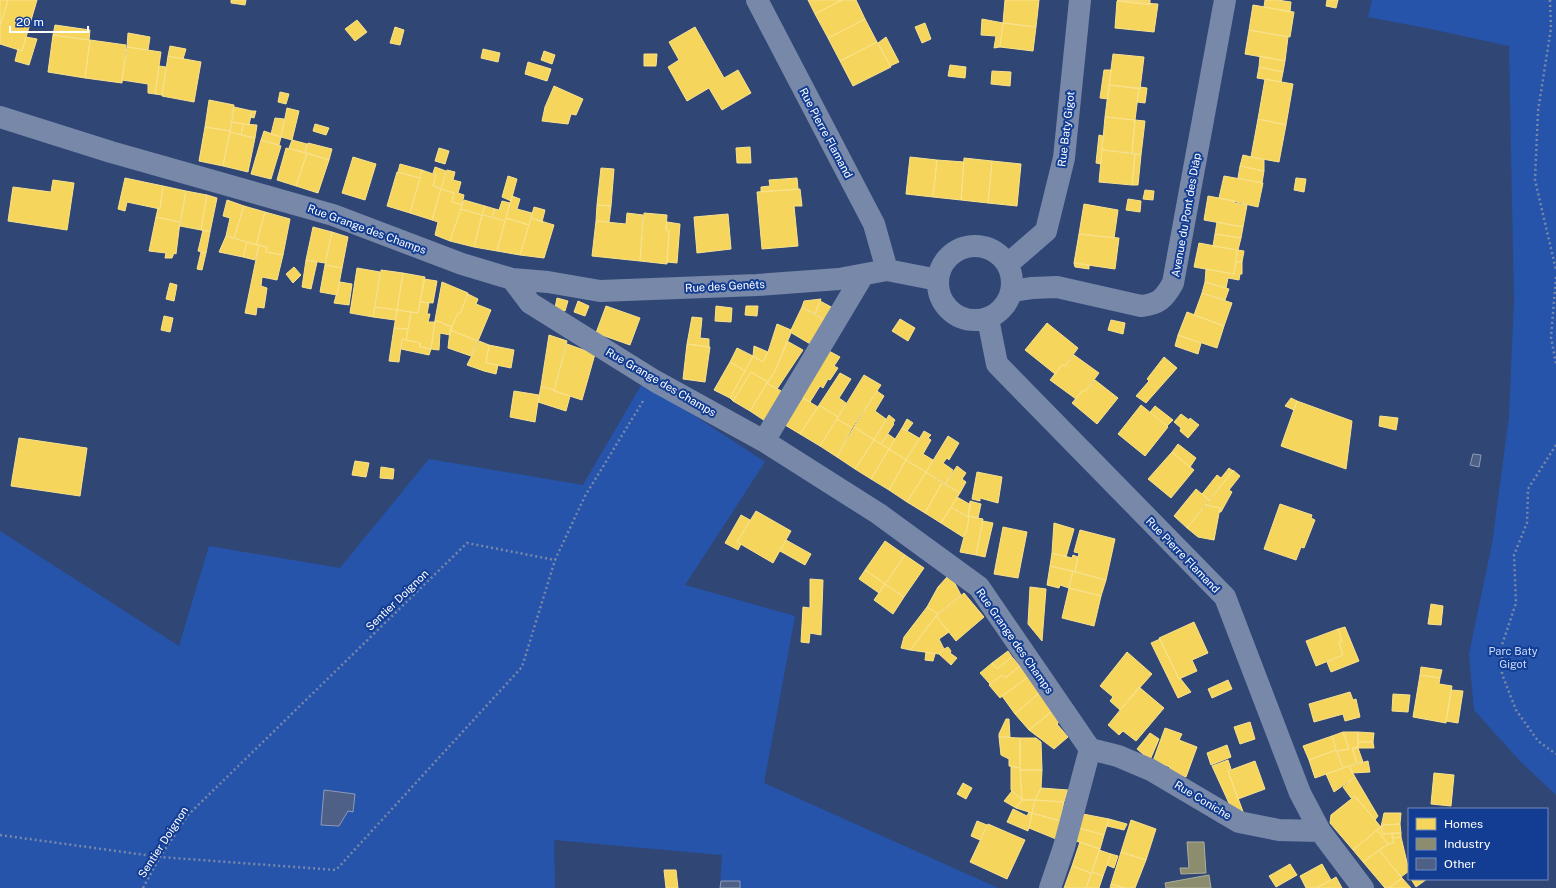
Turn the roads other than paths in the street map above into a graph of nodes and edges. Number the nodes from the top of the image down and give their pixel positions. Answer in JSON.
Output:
{"nodes":[{"id":1,"x":757,"y":0,"type":"edge"},
{"id":2,"x":1080,"y":0,"type":"edge"},
{"id":3,"x":1225,"y":0,"type":"edge"},
{"id":4,"x":0,"y":117,"type":"edge"},
{"id":5,"x":1008,"y":264,"type":"junction"},
{"id":6,"x":887,"y":270,"type":"junction"},
{"id":7,"x":862,"y":274,"type":"junction"},
{"id":8,"x":512,"y":279,"type":"junction"},
{"id":9,"x":938,"y":280,"type":"junction"},
{"id":10,"x":1012,"y":291,"type":"junction"},
{"id":11,"x":988,"y":319,"type":"junction"},
{"id":12,"x":764,"y":441,"type":"junction"},
{"id":13,"x":1090,"y":749,"type":"junction"},
{"id":14,"x":1320,"y":831,"type":"junction"},
{"id":15,"x":1050,"y":888,"type":"edge"},
{"id":16,"x":1363,"y":888,"type":"edge"}],
"edges":[{"from":1,"to":6,"type":"street","name":"Rue Pierre Flamand"},
{"from":2,"to":5,"type":"street","name":"Rue Baty Gigot"},
{"from":3,"to":10,"type":"street","name":"Avenue du Pont des Diâp"},
{"from":4,"to":8,"type":"street","name":"Rue Grange des Champs"},
{"from":5,"to":9,"type":"street"},
{"from":5,"to":10,"type":"street"},
{"from":6,"to":7,"type":"street","name":"Rue des Genêts"},
{"from":6,"to":9,"type":"street","name":"Rue des Genêts"},
{"from":7,"to":8,"type":"street","name":"Rue des Genêts"},
{"from":7,"to":12,"type":"street"},
{"from":8,"to":12,"type":"street","name":"Rue Grange des Champs"},
{"from":9,"to":11,"type":"street"},
{"from":10,"to":11,"type":"street"},
{"from":11,"to":14,"type":"street","name":"Rue Pierre Flamand"},
{"from":12,"to":13,"type":"street","name":"Rue Grange des Champs"},
{"from":13,"to":14,"type":"street","name":"Rue Coniche"},
{"from":13,"to":15,"type":"street"},
{"from":14,"to":16,"type":"street","name":"Rue Pierre Flamand"}]}
